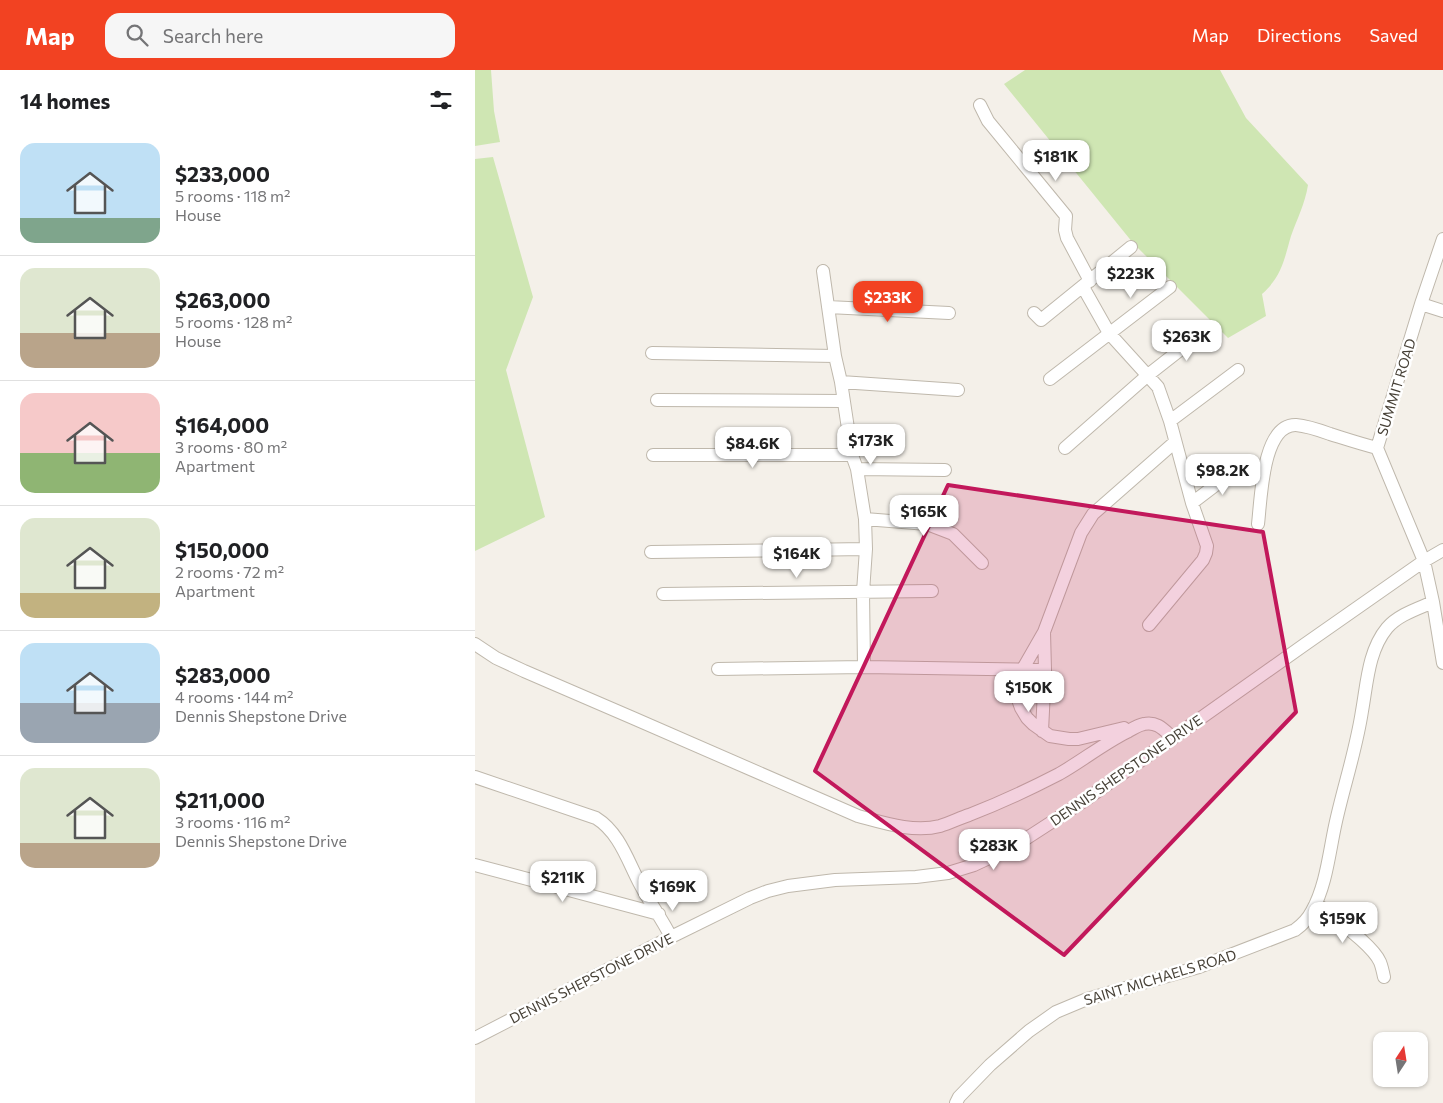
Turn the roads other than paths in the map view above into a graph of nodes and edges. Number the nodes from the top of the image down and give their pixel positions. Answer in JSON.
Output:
{"nodes":[{"id":1,"x":979,"y":105,"type":"dead end"},
{"id":2,"x":1443,"y":239,"type":"edge"},
{"id":3,"x":1131,"y":247,"type":"dead end"},
{"id":4,"x":823,"y":271,"type":"dead end"},
{"id":5,"x":1087,"y":284,"type":"junction"},
{"id":6,"x":1170,"y":287,"type":"dead end"},
{"id":7,"x":1421,"y":304,"type":"junction"},
{"id":8,"x":829,"y":306,"type":"junction"},
{"id":9,"x":1443,"y":311,"type":"edge"},
{"id":10,"x":949,"y":313,"type":"dead end"},
{"id":11,"x":1034,"y":313,"type":"dead end"},
{"id":12,"x":1208,"y":328,"type":"dead end"},
{"id":13,"x":1109,"y":333,"type":"junction"},
{"id":14,"x":652,"y":353,"type":"dead end"},
{"id":15,"x":835,"y":356,"type":"junction"},
{"id":16,"x":1238,"y":370,"type":"dead end"},
{"id":17,"x":1148,"y":375,"type":"junction"},
{"id":18,"x":1050,"y":379,"type":"dead end"},
{"id":19,"x":841,"y":382,"type":"junction"},
{"id":20,"x":958,"y":390,"type":"dead end"},
{"id":21,"x":657,"y":400,"type":"dead end"},
{"id":22,"x":843,"y":401,"type":"junction"},
{"id":23,"x":1170,"y":421,"type":"junction"},
{"id":24,"x":1175,"y":442,"type":"junction"},
{"id":25,"x":1065,"y":448,"type":"dead end"},
{"id":26,"x":1377,"y":448,"type":"junction"},
{"id":27,"x":653,"y":455,"type":"dead end"},
{"id":28,"x":852,"y":455,"type":"junction"},
{"id":29,"x":1238,"y":468,"type":"dead end"},
{"id":30,"x":857,"y":470,"type":"junction"},
{"id":31,"x":945,"y":470,"type":"dead end"},
{"id":32,"x":1192,"y":502,"type":"junction"},
{"id":33,"x":865,"y":519,"type":"junction"},
{"id":34,"x":1258,"y":524,"type":"dead end"},
{"id":35,"x":866,"y":549,"type":"junction"},
{"id":36,"x":1443,"y":550,"type":"edge"},
{"id":37,"x":651,"y":552,"type":"dead end"},
{"id":38,"x":1424,"y":561,"type":"junction"},
{"id":39,"x":982,"y":563,"type":"dead end"},
{"id":40,"x":932,"y":591,"type":"dead end"},
{"id":41,"x":863,"y":592,"type":"junction"},
{"id":42,"x":663,"y":594,"type":"dead end"},
{"id":43,"x":1433,"y":602,"type":"junction"},
{"id":44,"x":1149,"y":625,"type":"dead end"},
{"id":45,"x":1044,"y":632,"type":"junction"},
{"id":46,"x":475,"y":644,"type":"edge"},
{"id":47,"x":1443,"y":663,"type":"edge"},
{"id":48,"x":864,"y":667,"type":"junction"},
{"id":49,"x":719,"y":669,"type":"dead end"},
{"id":50,"x":1022,"y":669,"type":"junction"},
{"id":51,"x":1045,"y":670,"type":"junction"},
{"id":52,"x":1140,"y":725,"type":"junction"},
{"id":53,"x":1042,"y":731,"type":"junction"},
{"id":54,"x":1173,"y":738,"type":"junction"},
{"id":55,"x":475,"y":777,"type":"edge"},
{"id":56,"x":475,"y":865,"type":"edge"},
{"id":57,"x":1316,"y":903,"type":"junction"},
{"id":58,"x":659,"y":914,"type":"junction"},
{"id":59,"x":671,"y":937,"type":"junction"},
{"id":60,"x":1384,"y":977,"type":"dead end"},
{"id":61,"x":475,"y":1038,"type":"edge"},
{"id":62,"x":956,"y":1103,"type":"edge"}],
"edges":[{"from":1,"to":5,"type":"street"},
{"from":2,"to":7,"type":"street","name":"SUMMIT ROAD"},
{"from":3,"to":5,"type":"street"},
{"from":4,"to":8,"type":"street"},
{"from":5,"to":11,"type":"street"},
{"from":5,"to":13,"type":"street"},
{"from":6,"to":13,"type":"street"},
{"from":7,"to":9,"type":"street"},
{"from":7,"to":26,"type":"street","name":"SUMMIT ROAD"},
{"from":8,"to":10,"type":"street"},
{"from":8,"to":15,"type":"street"},
{"from":12,"to":17,"type":"street"},
{"from":13,"to":17,"type":"street"},
{"from":13,"to":18,"type":"street"},
{"from":14,"to":15,"type":"street"},
{"from":15,"to":19,"type":"street"},
{"from":16,"to":23,"type":"street"},
{"from":17,"to":23,"type":"street"},
{"from":17,"to":25,"type":"street"},
{"from":19,"to":20,"type":"street"},
{"from":19,"to":22,"type":"street"},
{"from":21,"to":22,"type":"street"},
{"from":22,"to":28,"type":"street"},
{"from":23,"to":24,"type":"street"},
{"from":24,"to":32,"type":"street"},
{"from":24,"to":45,"type":"street"},
{"from":26,"to":34,"type":"street"},
{"from":26,"to":38,"type":"street","name":"SUMMIT ROAD"},
{"from":27,"to":28,"type":"street"},
{"from":28,"to":30,"type":"street"},
{"from":29,"to":32,"type":"street"},
{"from":30,"to":31,"type":"street"},
{"from":30,"to":33,"type":"street"},
{"from":32,"to":44,"type":"street"},
{"from":33,"to":35,"type":"street"},
{"from":33,"to":39,"type":"street"},
{"from":35,"to":37,"type":"street"},
{"from":35,"to":41,"type":"street"},
{"from":36,"to":38,"type":"street","name":"DENNIS SHEPSTONE DRIVE"},
{"from":38,"to":43,"type":"street","name":"SUMMIT ROAD"},
{"from":38,"to":54,"type":"street","name":"DENNIS SHEPSTONE DRIVE"},
{"from":40,"to":41,"type":"street"},
{"from":41,"to":42,"type":"street"},
{"from":41,"to":48,"type":"street"},
{"from":43,"to":47,"type":"street","name":"SUMMIT ROAD"},
{"from":43,"to":57,"type":"street","name":"SAINT MICHAELS ROAD"},
{"from":45,"to":50,"type":"street"},
{"from":45,"to":51,"type":"street"},
{"from":46,"to":52,"type":"street"},
{"from":48,"to":49,"type":"street"},
{"from":48,"to":50,"type":"street"},
{"from":50,"to":51,"type":"street"},
{"from":50,"to":53,"type":"street"},
{"from":51,"to":53,"type":"street"},
{"from":52,"to":53,"type":"street"},
{"from":52,"to":54,"type":"street"},
{"from":54,"to":59,"type":"street","name":"DENNIS SHEPSTONE DRIVE"},
{"from":55,"to":58,"type":"street"},
{"from":56,"to":58,"type":"street"},
{"from":57,"to":60,"type":"street"},
{"from":57,"to":62,"type":"street","name":"SAINT MICHAELS ROAD"},
{"from":58,"to":59,"type":"street"},
{"from":59,"to":61,"type":"street","name":"DENNIS SHEPSTONE DRIVE"}]}
